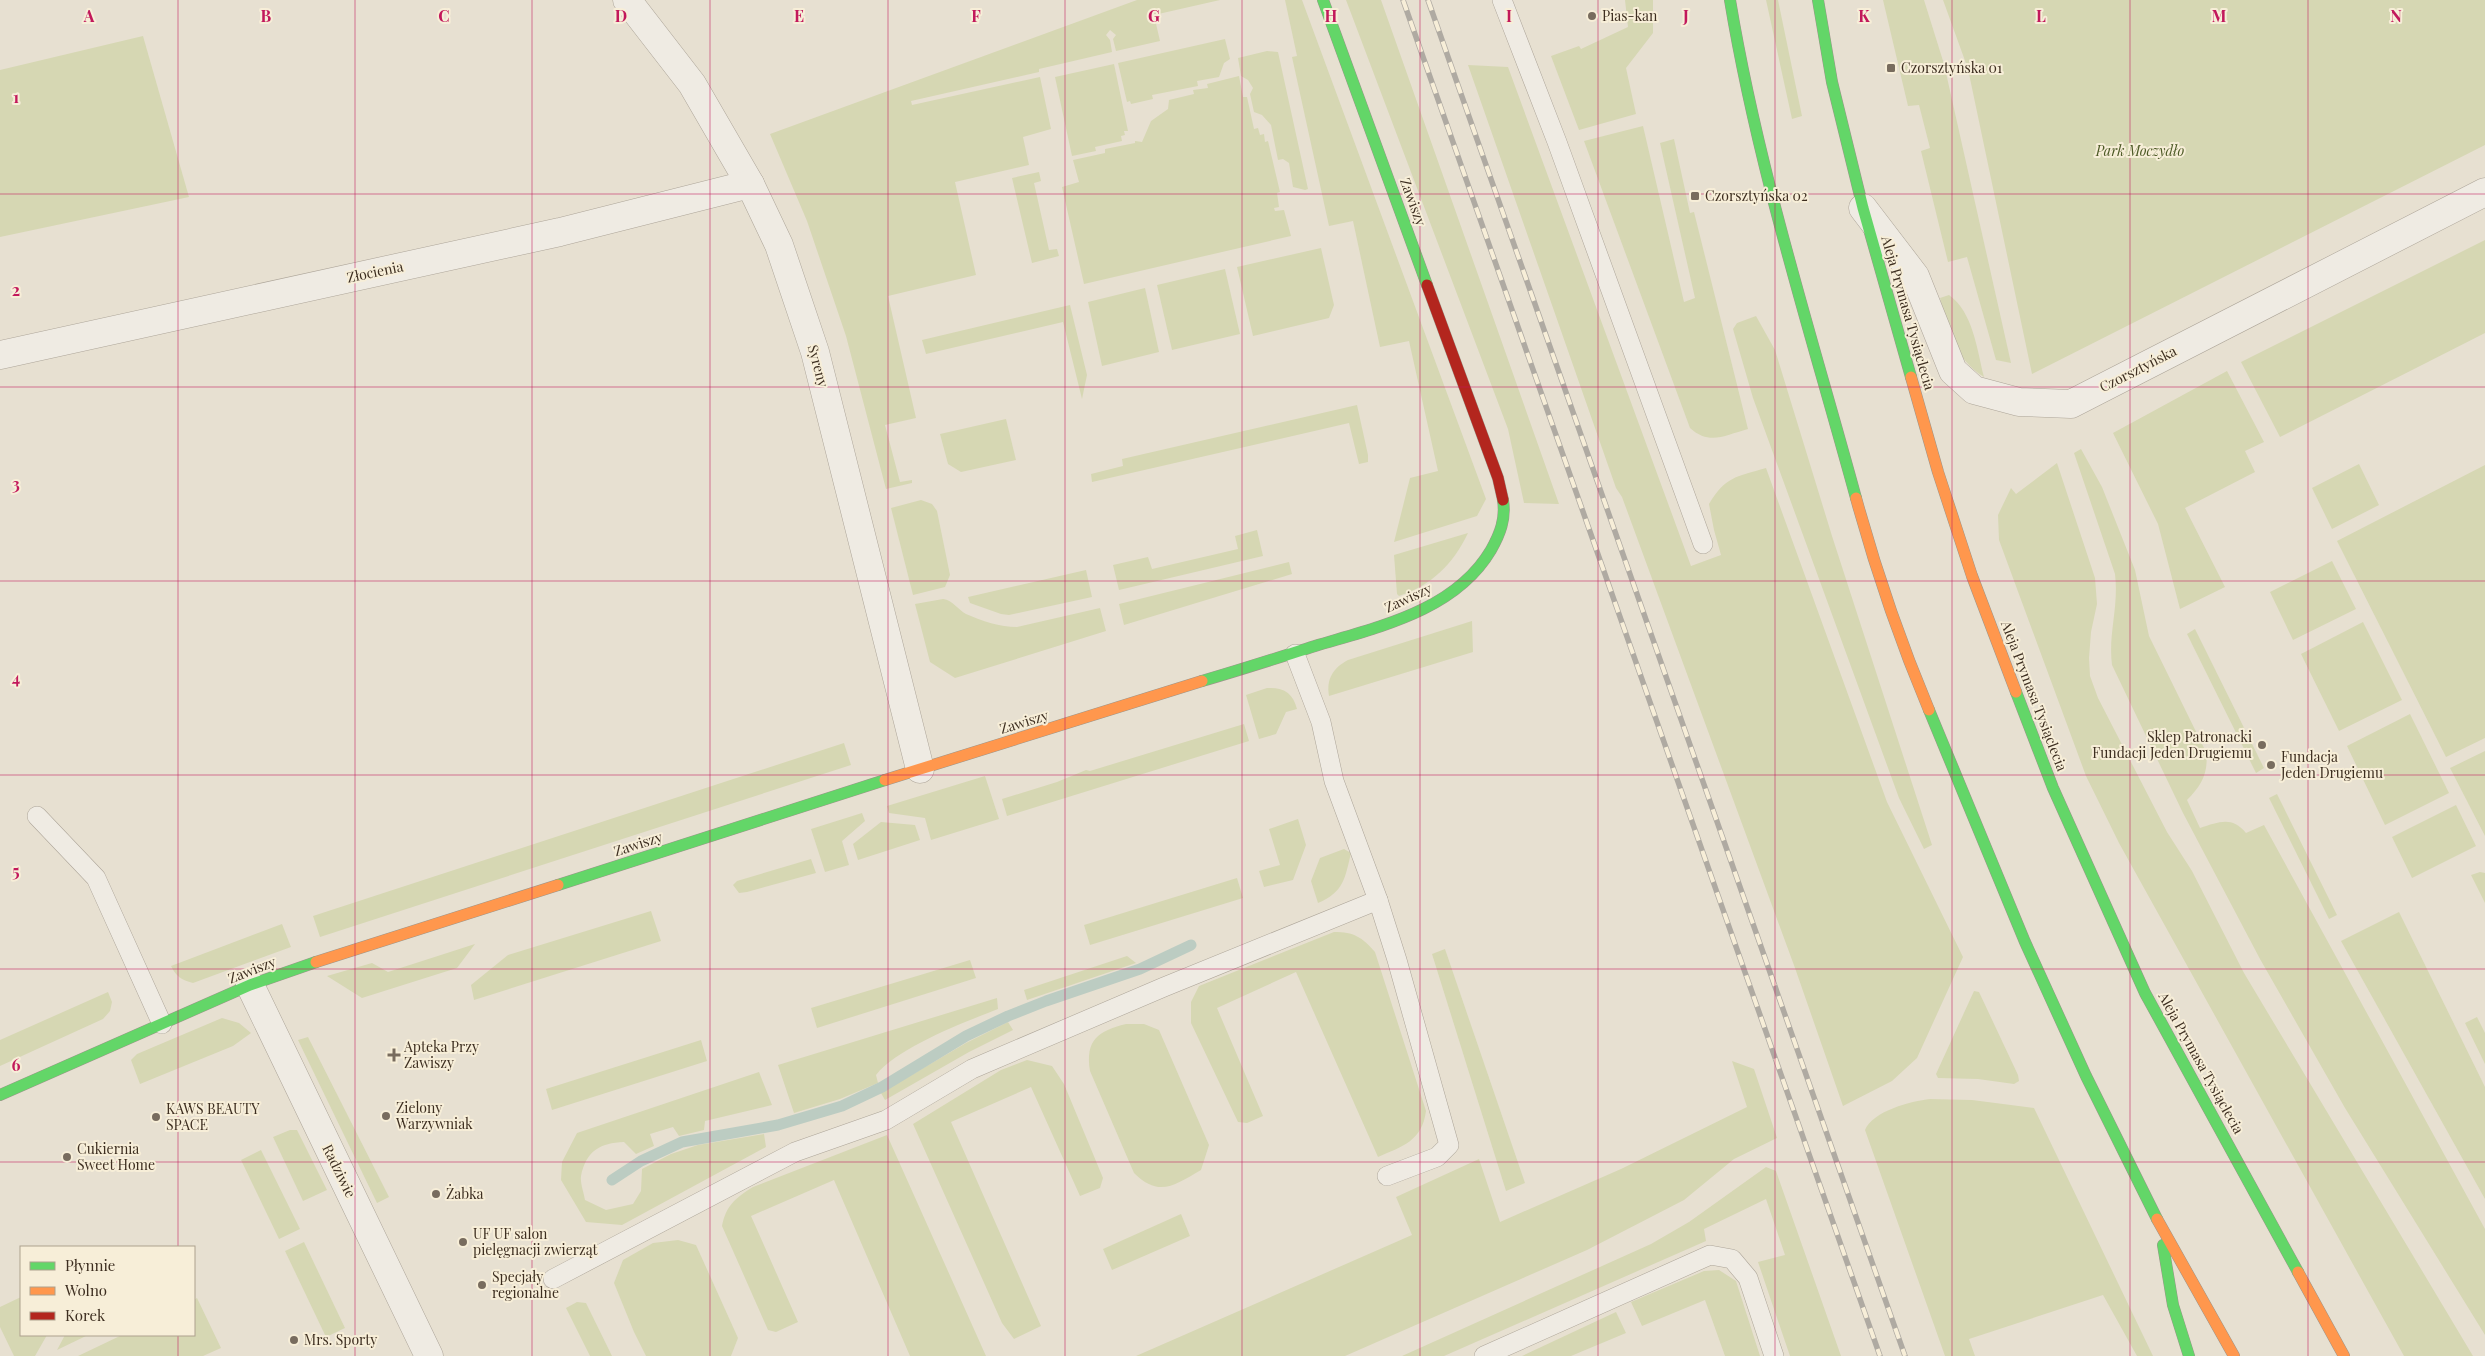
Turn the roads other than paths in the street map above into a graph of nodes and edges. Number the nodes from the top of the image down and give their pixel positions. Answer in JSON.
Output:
{"nodes":[{"id":1,"x":627,"y":0,"type":"edge"},
{"id":2,"x":1323,"y":0,"type":"edge"},
{"id":3,"x":1502,"y":0,"type":"edge"},
{"id":4,"x":1730,"y":0,"type":"edge"},
{"id":5,"x":1818,"y":0,"type":"edge"},
{"id":6,"x":750,"y":184,"type":"junction"},
{"id":7,"x":2485,"y":192,"type":"edge"},
{"id":8,"x":1863,"y":208,"type":"junction"},
{"id":9,"x":0,"y":355,"type":"edge"},
{"id":10,"x":1703,"y":544,"type":"dead end"},
{"id":11,"x":1295,"y":654,"type":"junction"},
{"id":12,"x":920,"y":769,"type":"junction"},
{"id":13,"x":37,"y":816,"type":"dead end"},
{"id":14,"x":1378,"y":900,"type":"junction"},
{"id":15,"x":250,"y":986,"type":"junction"},
{"id":16,"x":162,"y":1024,"type":"junction"},
{"id":17,"x":0,"y":1095,"type":"edge"},
{"id":18,"x":1387,"y":1176,"type":"dead end"},
{"id":19,"x":2160,"y":1226,"type":"junction"},
{"id":20,"x":553,"y":1279,"type":"dead end"},
{"id":21,"x":428,"y":1356,"type":"edge"},
{"id":22,"x":1484,"y":1356,"type":"edge"},
{"id":23,"x":1774,"y":1356,"type":"edge"},
{"id":24,"x":2188,"y":1356,"type":"edge"},
{"id":25,"x":2234,"y":1356,"type":"edge"},
{"id":26,"x":2344,"y":1356,"type":"edge"}],
"edges":[{"from":1,"to":6,"type":"street","name":"Syreny"},
{"from":2,"to":11,"type":"main road","name":"Zawiszy"},
{"from":3,"to":10,"type":"lane"},
{"from":4,"to":19,"type":"main road"},
{"from":5,"to":8,"type":"main road","name":"Aleja Prymasa Tysiąclecia"},
{"from":6,"to":9,"type":"street","name":"Złocienia"},
{"from":6,"to":12,"type":"street","name":"Syreny"},
{"from":7,"to":8,"type":"street","name":"Czorsztyńska"},
{"from":8,"to":26,"type":"main road","name":"Aleja Prymasa Tysiąclecia"},
{"from":11,"to":12,"type":"main road","name":"Zawiszy"},
{"from":11,"to":14,"type":"lane"},
{"from":12,"to":15,"type":"main road","name":"Zawiszy"},
{"from":13,"to":16,"type":"lane"},
{"from":14,"to":18,"type":"lane"},
{"from":14,"to":20,"type":"lane"},
{"from":15,"to":16,"type":"main road","name":"Zawiszy"},
{"from":15,"to":21,"type":"street","name":"Radziwie"},
{"from":16,"to":17,"type":"main road","name":"Zawiszy"},
{"from":19,"to":24,"type":"main road"},
{"from":19,"to":25,"type":"main road"},
{"from":22,"to":23,"type":"lane"}]}
